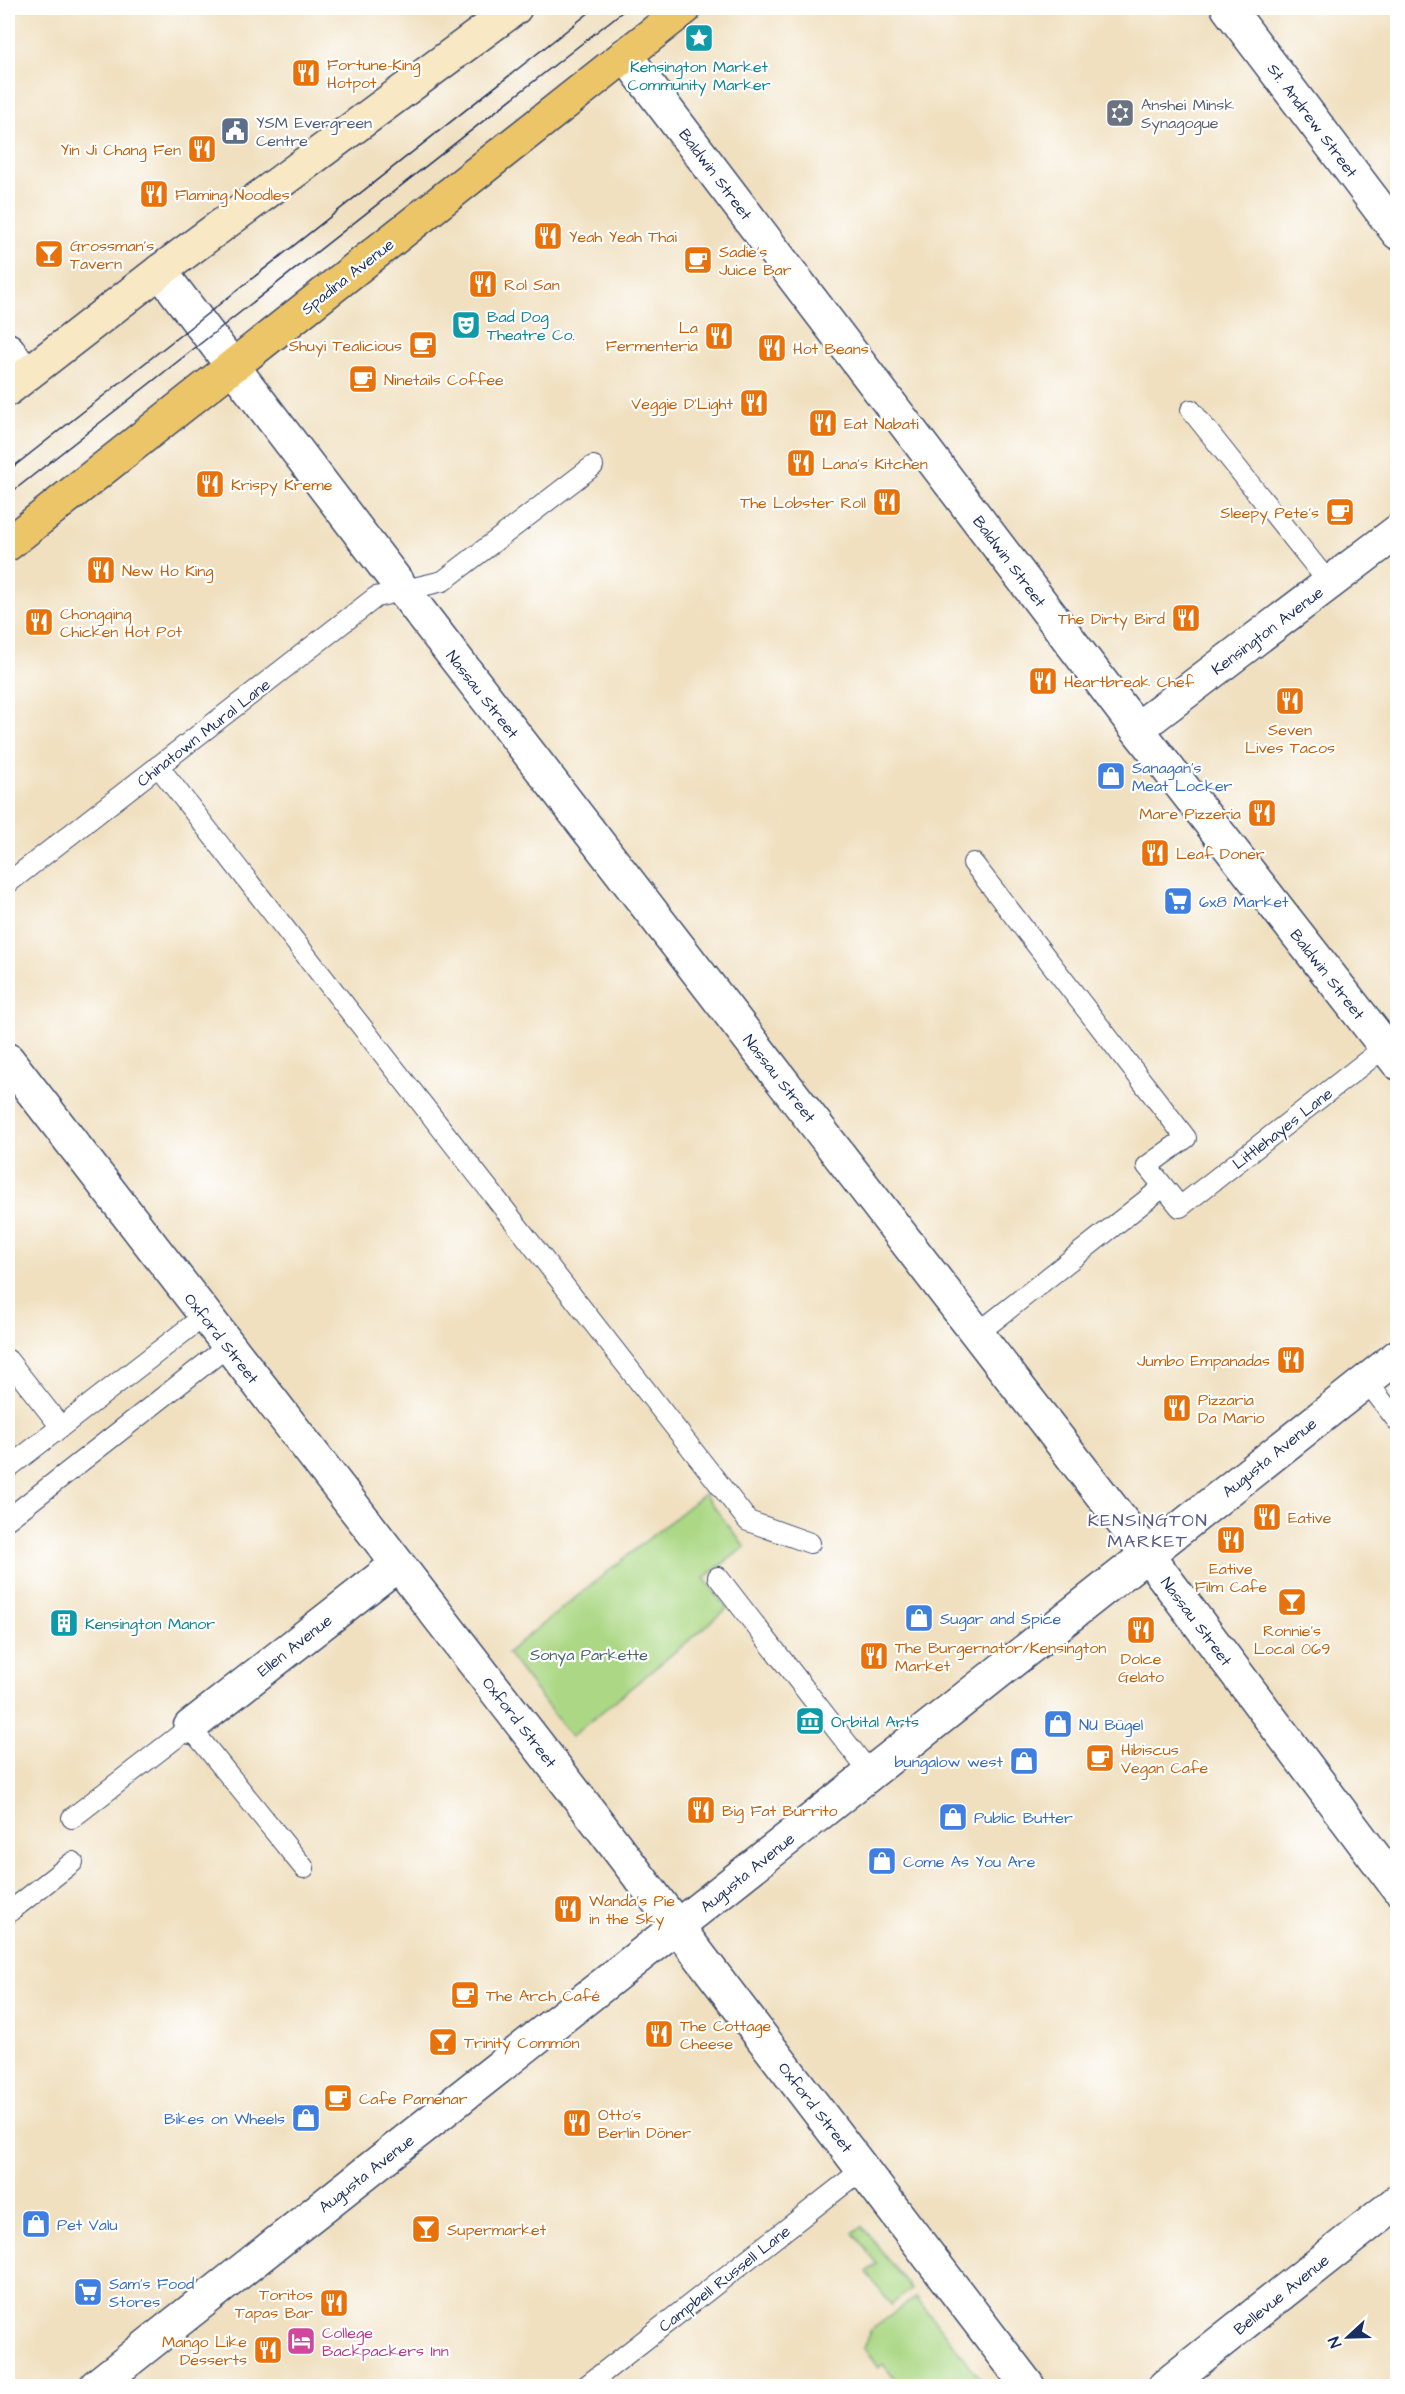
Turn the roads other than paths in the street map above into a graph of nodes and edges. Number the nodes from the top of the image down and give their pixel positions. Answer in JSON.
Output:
{"nodes":[{"id":1,"x":516,"y":8,"type":"edge"},
{"id":2,"x":686,"y":8,"type":"edge"},
{"id":3,"x":1238,"y":11,"type":"edge"},
{"id":4,"x":626,"y":56,"type":"junction"},
{"id":5,"x":1396,"y":229,"type":"edge"},
{"id":6,"x":160,"y":271,"type":"junction"},
{"id":7,"x":233,"y":366,"type":"junction"},
{"id":8,"x":13,"y":371,"type":"edge"},
{"id":9,"x":1191,"y":410,"type":"dead end"},
{"id":10,"x":593,"y":466,"type":"dead end"},
{"id":11,"x":1398,"y":531,"type":"edge"},
{"id":12,"x":8,"y":544,"type":"edge"},
{"id":13,"x":1329,"y":583,"type":"junction"},
{"id":14,"x":403,"y":590,"type":"junction"},
{"id":15,"x":1137,"y":729,"type":"junction"},
{"id":16,"x":158,"y":766,"type":"junction"},
{"id":17,"x":973,"y":863,"type":"dead end"},
{"id":18,"x":8,"y":883,"type":"edge"},
{"id":19,"x":1391,"y":1055,"type":"edge"},
{"id":20,"x":8,"y":1060,"type":"edge"},
{"id":21,"x":1163,"y":1187,"type":"junction"},
{"id":22,"x":204,"y":1316,"type":"junction"},
{"id":23,"x":978,"y":1333,"type":"junction"},
{"id":24,"x":228,"y":1346,"type":"junction"},
{"id":25,"x":1398,"y":1356,"type":"edge"},
{"id":26,"x":8,"y":1360,"type":"edge"},
{"id":27,"x":1366,"y":1380,"type":"junction"},
{"id":28,"x":1398,"y":1422,"type":"edge"},
{"id":29,"x":61,"y":1427,"type":"junction"},
{"id":30,"x":8,"y":1468,"type":"edge"},
{"id":31,"x":8,"y":1519,"type":"edge"},
{"id":32,"x":810,"y":1542,"type":"dead end"},
{"id":33,"x":1147,"y":1555,"type":"junction"},
{"id":34,"x":398,"y":1564,"type":"junction"},
{"id":35,"x":718,"y":1577,"type":"dead end"},
{"id":36,"x":190,"y":1727,"type":"junction"},
{"id":37,"x":870,"y":1773,"type":"junction"},
{"id":38,"x":72,"y":1818,"type":"dead end"},
{"id":39,"x":73,"y":1862,"type":"dead end"},
{"id":40,"x":304,"y":1868,"type":"dead end"},
{"id":41,"x":1398,"y":1888,"type":"edge"},
{"id":42,"x":8,"y":1913,"type":"edge"},
{"id":43,"x":677,"y":1928,"type":"junction"},
{"id":44,"x":863,"y":2169,"type":"junction"},
{"id":45,"x":1398,"y":2201,"type":"edge"},
{"id":46,"x":96,"y":2386,"type":"edge"},
{"id":47,"x":586,"y":2386,"type":"edge"},
{"id":48,"x":1028,"y":2386,"type":"edge"},
{"id":49,"x":1165,"y":2386,"type":"edge"}],
"edges":[{"from":1,"to":6,"type":"main road"},
{"from":2,"to":4,"type":"main road","name":"Spadina Avenue"},
{"from":3,"to":5,"type":"street","name":"St. Andrew Street"},
{"from":4,"to":7,"type":"main road","name":"Spadina Avenue"},
{"from":4,"to":15,"type":"street","name":"Baldwin Street"},
{"from":6,"to":7,"type":"street","name":"Nassau Street"},
{"from":6,"to":8,"type":"main road"},
{"from":7,"to":12,"type":"main road","name":"Spadina Avenue"},
{"from":7,"to":14,"type":"street","name":"Nassau Street"},
{"from":9,"to":13,"type":"lane"},
{"from":10,"to":14,"type":"lane","name":"Chinatown Mural Lane"},
{"from":11,"to":13,"type":"street","name":"Kensington Avenue"},
{"from":13,"to":15,"type":"street","name":"Kensington Avenue"},
{"from":14,"to":16,"type":"lane","name":"Chinatown Mural Lane"},
{"from":14,"to":23,"type":"street","name":"Nassau Street"},
{"from":15,"to":19,"type":"street","name":"Baldwin Street"},
{"from":16,"to":18,"type":"lane","name":"Chinatown Mural Lane"},
{"from":16,"to":32,"type":"lane"},
{"from":17,"to":21,"type":"lane"},
{"from":19,"to":21,"type":"lane","name":"Littlehayes Lane"},
{"from":20,"to":22,"type":"street","name":"Oxford Street"},
{"from":21,"to":23,"type":"lane"},
{"from":22,"to":24,"type":"street","name":"Oxford Street"},
{"from":22,"to":29,"type":"lane"},
{"from":23,"to":33,"type":"street","name":"Nassau Street"},
{"from":24,"to":31,"type":"lane"},
{"from":24,"to":34,"type":"street","name":"Oxford Street"},
{"from":25,"to":27,"type":"street","name":"Augusta Avenue"},
{"from":26,"to":29,"type":"lane"},
{"from":27,"to":28,"type":"lane"},
{"from":27,"to":33,"type":"street","name":"Augusta Avenue"},
{"from":29,"to":30,"type":"lane"},
{"from":33,"to":37,"type":"street","name":"Augusta Avenue"},
{"from":33,"to":41,"type":"street","name":"Nassau Street"},
{"from":34,"to":36,"type":"street","name":"Ellen Avenue"},
{"from":34,"to":43,"type":"street","name":"Oxford Street"},
{"from":35,"to":37,"type":"lane"},
{"from":36,"to":38,"type":"lane"},
{"from":36,"to":40,"type":"lane"},
{"from":37,"to":43,"type":"street","name":"Augusta Avenue"},
{"from":39,"to":42,"type":"lane"},
{"from":43,"to":44,"type":"street","name":"Oxford Street"},
{"from":43,"to":46,"type":"street","name":"Augusta Avenue"},
{"from":44,"to":47,"type":"lane","name":"Campbell Russell Lane"},
{"from":44,"to":48,"type":"street","name":"Oxford Street"},
{"from":45,"to":49,"type":"street","name":"Bellevue Avenue"}]}
